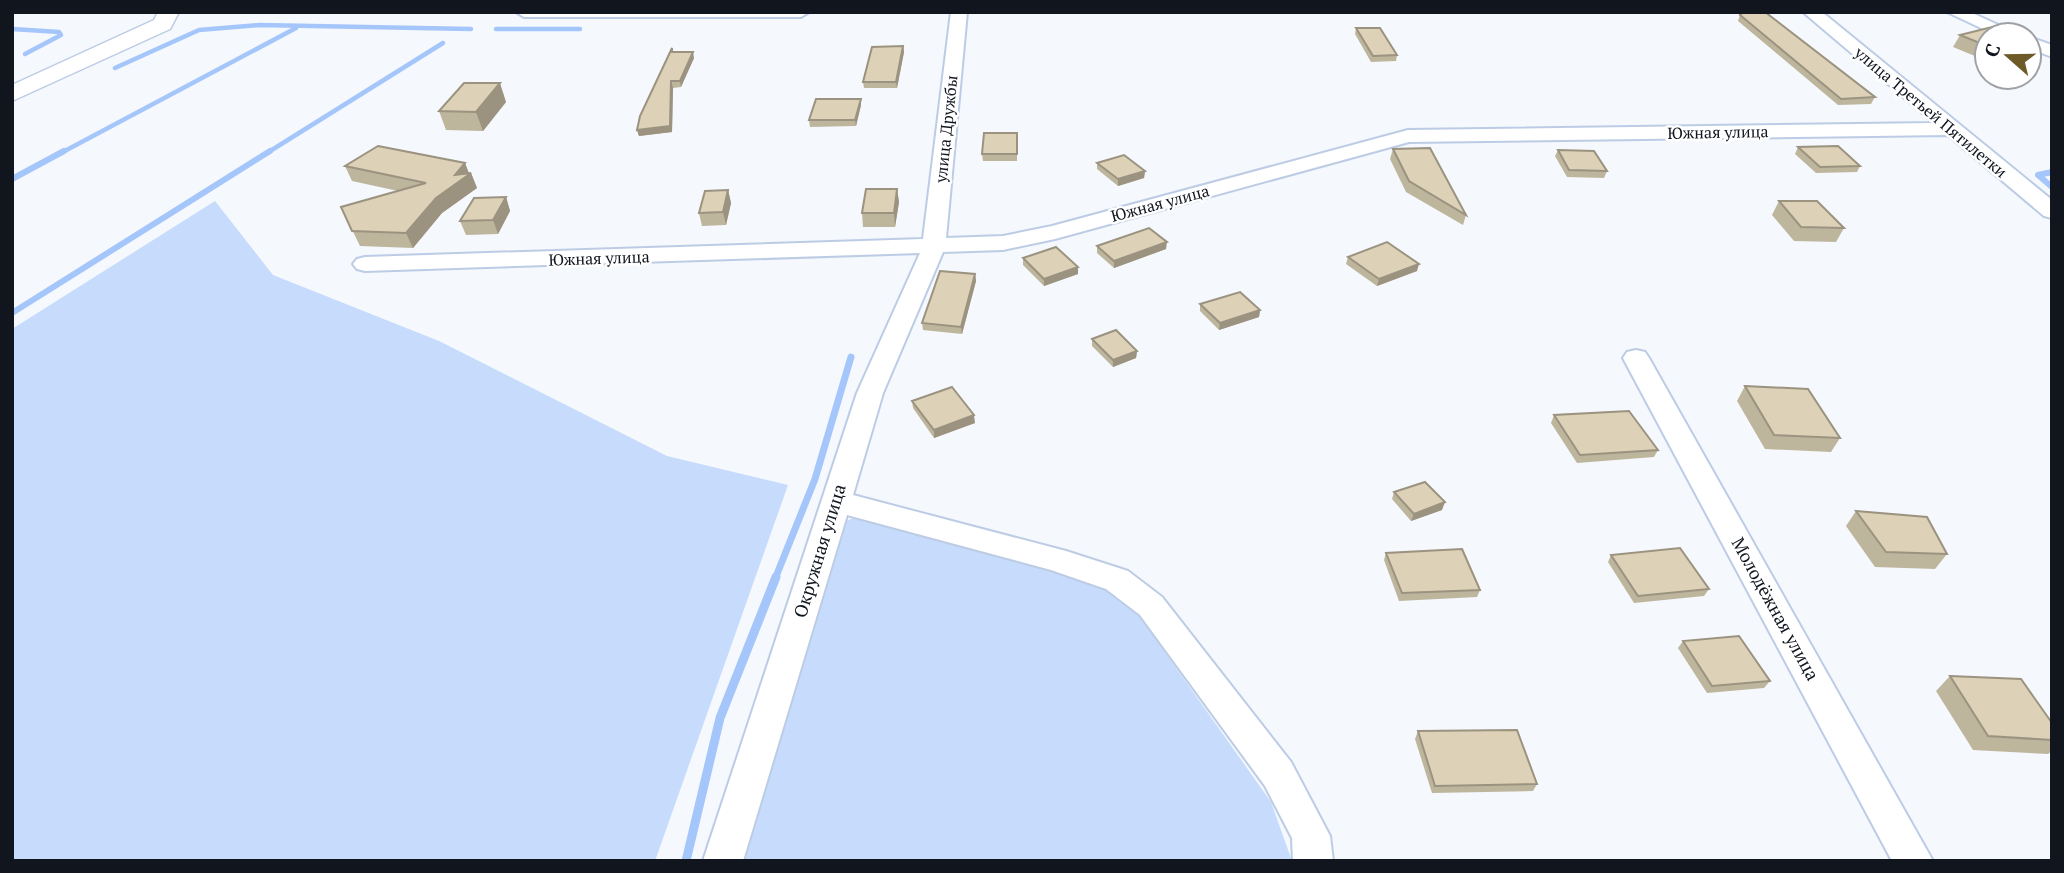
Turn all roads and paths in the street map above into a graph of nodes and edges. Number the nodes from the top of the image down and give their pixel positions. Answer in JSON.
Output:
{"nodes":[{"id":1,"x":154,"y":12,"type":"edge"},
{"id":2,"x":169,"y":12,"type":"edge"},
{"id":3,"x":524,"y":12,"type":"edge"},
{"id":4,"x":801,"y":12,"type":"edge"},
{"id":5,"x":959,"y":12,"type":"edge"},
{"id":6,"x":1811,"y":12,"type":"edge"},
{"id":7,"x":1955,"y":12,"type":"edge"},
{"id":8,"x":1977,"y":21,"type":"edge"},
{"id":9,"x":12,"y":77,"type":"edge"},
{"id":10,"x":12,"y":94,"type":"edge"},
{"id":11,"x":1951,"y":129,"type":"junction"},
{"id":12,"x":2052,"y":211,"type":"edge"},
{"id":13,"x":934,"y":247,"type":"junction"},
{"id":14,"x":366,"y":264,"type":"dead end"},
{"id":15,"x":1636,"y":358,"type":"dead end"},
{"id":16,"x":836,"y":501,"type":"junction"},
{"id":17,"x":1312,"y":848,"type":"edge"},
{"id":18,"x":723,"y":861,"type":"edge"},
{"id":19,"x":1913,"y":861,"type":"edge"}],
"edges":[{"from":1,"to":9,"type":"street"},
{"from":2,"to":10,"type":"street"},
{"from":3,"to":4,"type":"street"},
{"from":5,"to":13,"type":"street","name":"улица Дружбы"},
{"from":6,"to":11,"type":"street","name":"улица Третьей Пятилетки"},
{"from":7,"to":8,"type":"street"},
{"from":11,"to":12,"type":"street","name":"улица Третьей Пятилетки"},
{"from":11,"to":13,"type":"street","name":"Южная улица"},
{"from":13,"to":14,"type":"street","name":"Южная улица"},
{"from":13,"to":16,"type":"street","name":"Окружная улица"},
{"from":15,"to":19,"type":"street","name":"Молодёжная улица"},
{"from":16,"to":17,"type":"street"},
{"from":16,"to":18,"type":"street","name":"Окружная улица"}]}
